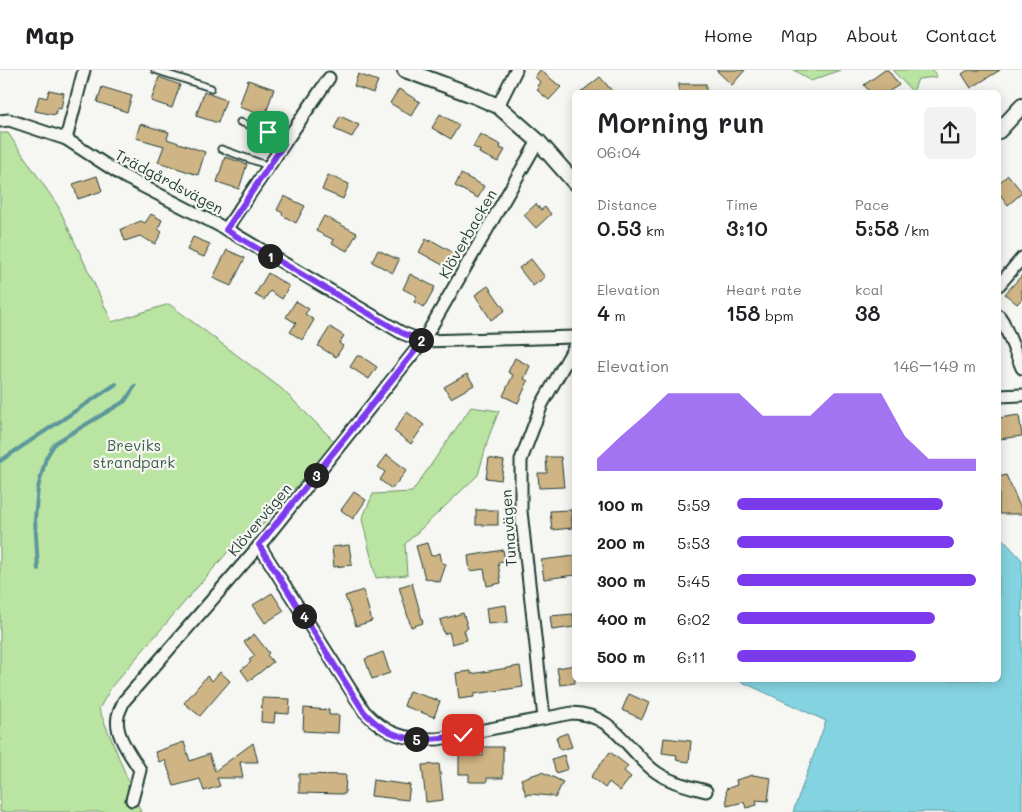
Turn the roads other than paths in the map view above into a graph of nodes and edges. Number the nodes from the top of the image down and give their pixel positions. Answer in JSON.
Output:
{"nodes":[{"id":1,"x":84,"y":70,"type":"edge"},
{"id":2,"x":155,"y":70,"type":"edge"},
{"id":3,"x":405,"y":70,"type":"edge"},
{"id":4,"x":516,"y":70,"type":"edge"},
{"id":5,"x":329,"y":78,"type":"dead end"},
{"id":6,"x":211,"y":88,"type":"dead end"},
{"id":7,"x":498,"y":106,"type":"junction"},
{"id":8,"x":1022,"y":106,"type":"edge"},
{"id":9,"x":0,"y":121,"type":"edge"},
{"id":10,"x":240,"y":122,"type":"dead end"},
{"id":11,"x":1001,"y":129,"type":"edge"},
{"id":12,"x":66,"y":139,"type":"junction"},
{"id":13,"x":538,"y":140,"type":"junction"},
{"id":14,"x":284,"y":144,"type":"junction"},
{"id":15,"x":220,"y":149,"type":"dead end"},
{"id":16,"x":269,"y":166,"type":"junction"},
{"id":17,"x":572,"y":180,"type":"edge"},
{"id":18,"x":226,"y":230,"type":"junction"},
{"id":19,"x":1022,"y":258,"type":"edge"},
{"id":20,"x":1001,"y":282,"type":"edge"},
{"id":21,"x":1001,"y":319,"type":"edge"},
{"id":22,"x":572,"y":337,"type":"edge"},
{"id":23,"x":423,"y":341,"type":"junction"},
{"id":24,"x":572,"y":351,"type":"edge"},
{"id":25,"x":1022,"y":368,"type":"edge"},
{"id":26,"x":1022,"y":395,"type":"edge"},
{"id":27,"x":1001,"y":396,"type":"edge"},
{"id":28,"x":259,"y":545,"type":"junction"},
{"id":29,"x":544,"y":718,"type":"junction"},
{"id":30,"x":706,"y":791,"type":"dead end"},
{"id":31,"x":132,"y":800,"type":"dead end"}],
"edges":[{"from":1,"to":12,"type":"street"},
{"from":2,"to":6,"type":"lane"},
{"from":3,"to":7,"type":"street"},
{"from":4,"to":7,"type":"street"},
{"from":5,"to":14,"type":"street"},
{"from":7,"to":13,"type":"street"},
{"from":8,"to":11,"type":"street"},
{"from":9,"to":12,"type":"street","name":"Trädgårdsvägen"},
{"from":10,"to":14,"type":"lane"},
{"from":12,"to":18,"type":"street","name":"Trädgårdsvägen"},
{"from":13,"to":17,"type":"street"},
{"from":13,"to":23,"type":"street","name":"Klöverbacken"},
{"from":14,"to":16,"type":"street"},
{"from":15,"to":16,"type":"lane"},
{"from":16,"to":18,"type":"street"},
{"from":18,"to":23,"type":"street","name":"Trädgårdsvägen"},
{"from":19,"to":20,"type":"street"},
{"from":21,"to":25,"type":"street"},
{"from":22,"to":23,"type":"street"},
{"from":23,"to":28,"type":"street","name":"Klövervägen"},
{"from":24,"to":29,"type":"street","name":"Tunavägen"},
{"from":26,"to":27,"type":"street"},
{"from":28,"to":29,"type":"street"},
{"from":28,"to":31,"type":"street","name":"Klövervägen"},
{"from":29,"to":30,"type":"street"}]}
